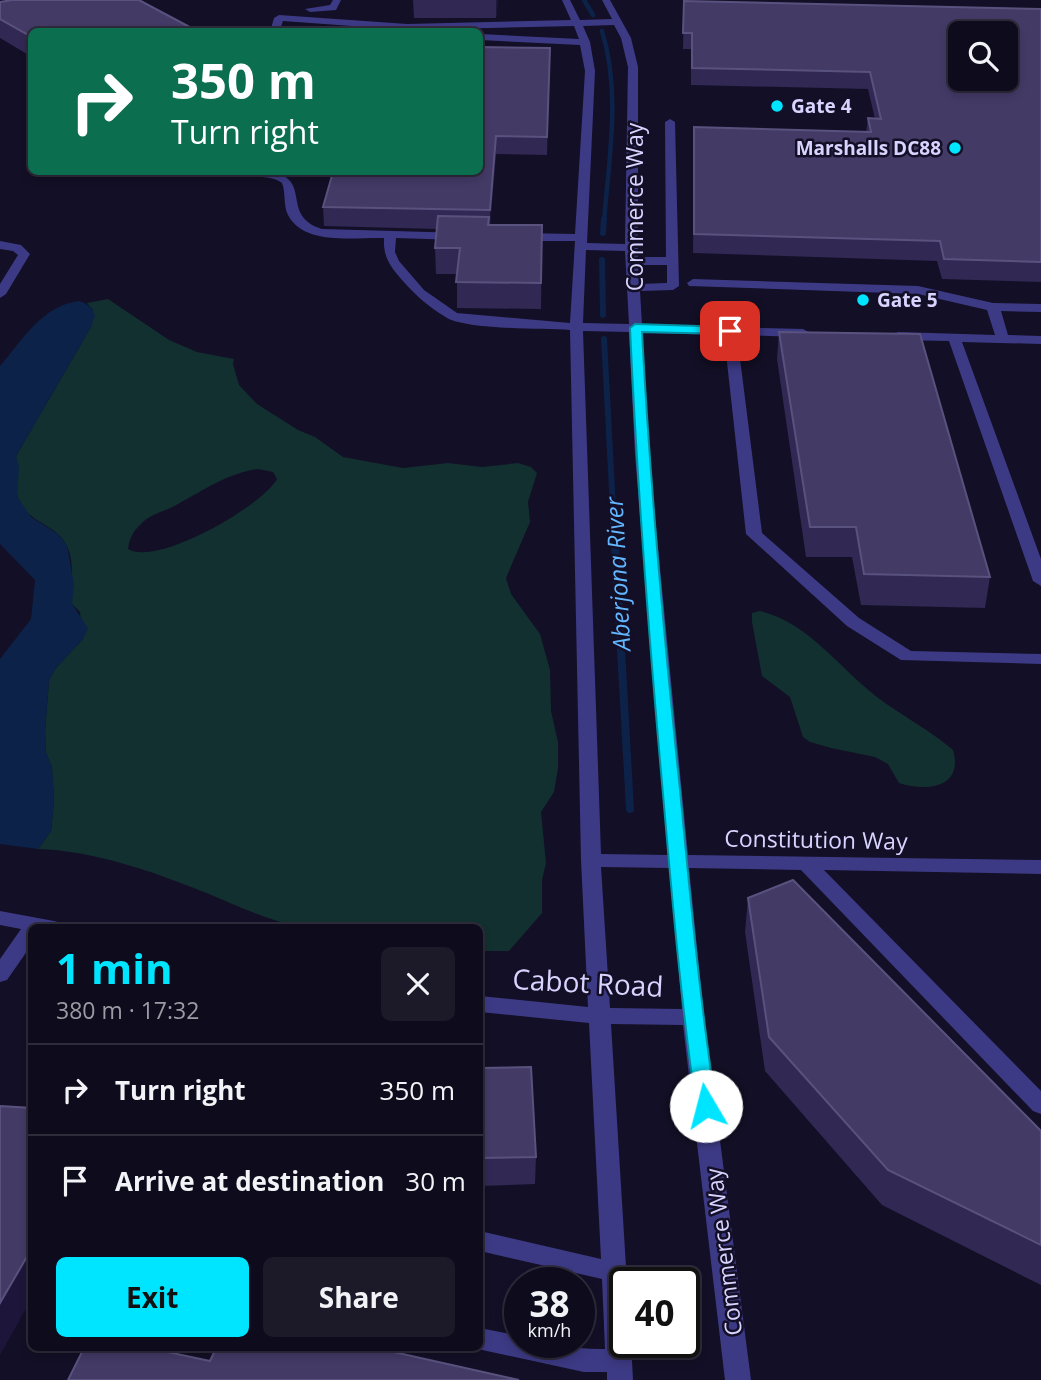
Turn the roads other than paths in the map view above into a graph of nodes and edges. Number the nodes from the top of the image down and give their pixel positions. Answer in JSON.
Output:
{"nodes":[{"id":1,"x":337,"y":0,"type":"edge"},
{"id":2,"x":566,"y":0,"type":"edge"},
{"id":3,"x":606,"y":0,"type":"edge"},
{"id":4,"x":281,"y":14,"type":"junction"},
{"id":5,"x":576,"y":21,"type":"junction"},
{"id":6,"x":619,"y":22,"type":"junction"},
{"id":7,"x":276,"y":28,"type":"edge"},
{"id":8,"x":483,"y":37,"type":"edge"},
{"id":9,"x":585,"y":42,"type":"junction"},
{"id":10,"x":670,"y":122,"type":"dead end"},
{"id":11,"x":260,"y":175,"type":"edge"},
{"id":12,"x":390,"y":234,"type":"junction"},
{"id":13,"x":467,"y":236,"type":"edge"},
{"id":14,"x":505,"y":237,"type":"edge"},
{"id":15,"x":579,"y":242,"type":"junction"},
{"id":16,"x":0,"y":245,"type":"edge"},
{"id":17,"x":631,"y":255,"type":"junction"},
{"id":18,"x":673,"y":261,"type":"junction"},
{"id":19,"x":693,"y":283,"type":"dead end"},
{"id":20,"x":633,"y":288,"type":"junction"},
{"id":21,"x":0,"y":294,"type":"edge"},
{"id":22,"x":993,"y":307,"type":"junction"},
{"id":23,"x":1041,"y":308,"type":"edge"},
{"id":24,"x":576,"y":327,"type":"junction"},
{"id":25,"x":635,"y":328,"type":"junction"},
{"id":26,"x":730,"y":331,"type":"junction"},
{"id":27,"x":821,"y":334,"type":"edge"},
{"id":28,"x":887,"y":336,"type":"edge"},
{"id":29,"x":954,"y":338,"type":"junction"},
{"id":30,"x":1003,"y":339,"type":"junction"},
{"id":31,"x":1041,"y":340,"type":"edge"},
{"id":32,"x":1041,"y":581,"type":"edge"},
{"id":33,"x":1041,"y":659,"type":"edge"},
{"id":34,"x":591,"y":860,"type":"junction"},
{"id":35,"x":677,"y":861,"type":"junction"},
{"id":36,"x":806,"y":863,"type":"junction"},
{"id":37,"x":1041,"y":867,"type":"edge"},
{"id":38,"x":0,"y":918,"type":"edge"},
{"id":39,"x":28,"y":925,"type":"edge"},
{"id":40,"x":28,"y":940,"type":"edge"},
{"id":41,"x":0,"y":975,"type":"edge"},
{"id":42,"x":483,"y":1004,"type":"edge"},
{"id":43,"x":598,"y":1017,"type":"junction"},
{"id":44,"x":693,"y":1017,"type":"junction"},
{"id":45,"x":1041,"y":1105,"type":"edge"},
{"id":46,"x":483,"y":1242,"type":"edge"},
{"id":47,"x":614,"y":1267,"type":"edge"},
{"id":48,"x":609,"y":1271,"type":"edge"},
{"id":49,"x":483,"y":1340,"type":"edge"},
{"id":50,"x":619,"y":1370,"type":"edge"},
{"id":51,"x":738,"y":1380,"type":"edge"}],
"edges":[{"from":1,"to":4,"type":"street"},
{"from":2,"to":5,"type":"street","name":"Commerce Way"},
{"from":3,"to":6,"type":"street","name":"Commerce Way"},
{"from":4,"to":5,"type":"street"},
{"from":4,"to":7,"type":"street"},
{"from":5,"to":6,"type":"street"},
{"from":5,"to":9,"type":"street","name":"Commerce Way"},
{"from":6,"to":17,"type":"street","name":"Commerce Way"},
{"from":8,"to":9,"type":"street"},
{"from":9,"to":15,"type":"street","name":"Commerce Way"},
{"from":10,"to":18,"type":"street"},
{"from":11,"to":12,"type":"street"},
{"from":12,"to":13,"type":"street"},
{"from":12,"to":24,"type":"street"},
{"from":14,"to":15,"type":"street"},
{"from":15,"to":17,"type":"street"},
{"from":15,"to":24,"type":"street","name":"Commerce Way"},
{"from":16,"to":21,"type":"street"},
{"from":17,"to":18,"type":"street"},
{"from":17,"to":20,"type":"street","name":"Commerce Way"},
{"from":18,"to":20,"type":"street"},
{"from":19,"to":22,"type":"street"},
{"from":20,"to":25,"type":"street","name":"Commerce Way"},
{"from":22,"to":23,"type":"street"},
{"from":22,"to":30,"type":"street"},
{"from":24,"to":25,"type":"street"},
{"from":24,"to":34,"type":"street","name":"Commerce Way"},
{"from":25,"to":26,"type":"street"},
{"from":25,"to":35,"type":"street","name":"Commerce Way"},
{"from":26,"to":27,"type":"street"},
{"from":26,"to":33,"type":"street"},
{"from":28,"to":29,"type":"street"},
{"from":29,"to":30,"type":"street"},
{"from":29,"to":32,"type":"street"},
{"from":30,"to":31,"type":"street"},
{"from":34,"to":35,"type":"street","name":"Constitution Way"},
{"from":34,"to":43,"type":"street","name":"Commerce Way"},
{"from":35,"to":36,"type":"street","name":"Constitution Way"},
{"from":35,"to":44,"type":"street","name":"Commerce Way"},
{"from":36,"to":37,"type":"street","name":"Constitution Way"},
{"from":36,"to":45,"type":"street"},
{"from":38,"to":39,"type":"street"},
{"from":40,"to":41,"type":"street"},
{"from":42,"to":43,"type":"street","name":"Cabot Road"},
{"from":43,"to":44,"type":"street","name":"Cabot Road"},
{"from":43,"to":47,"type":"street","name":"Commerce Way"},
{"from":44,"to":51,"type":"street","name":"Commerce Way"},
{"from":46,"to":48,"type":"street"},
{"from":49,"to":50,"type":"street"}]}
